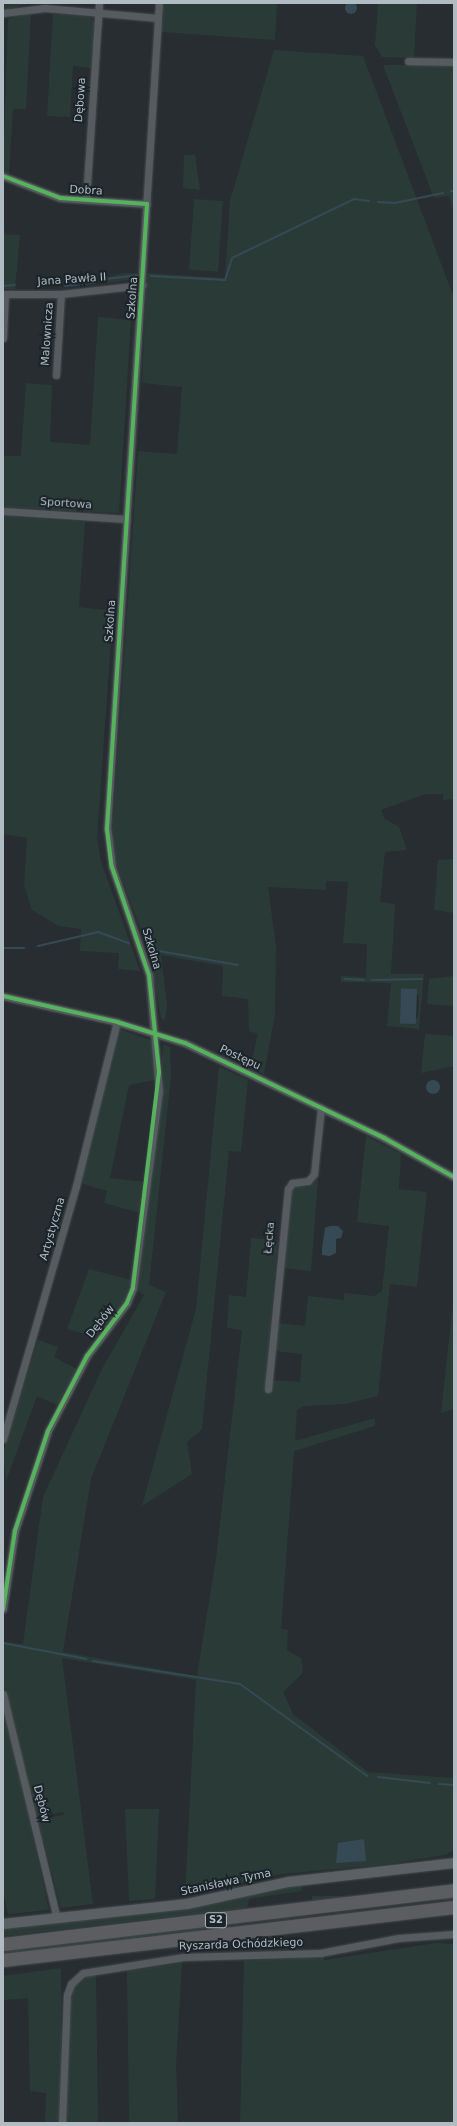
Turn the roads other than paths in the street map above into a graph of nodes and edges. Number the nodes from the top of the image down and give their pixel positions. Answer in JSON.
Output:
{"nodes":[{"id":1,"x":98,"y":3,"type":"edge"},
{"id":2,"x":159,"y":3,"type":"edge"},
{"id":3,"x":3,"y":13,"type":"edge"},
{"id":4,"x":98,"y":13,"type":"junction"},
{"id":5,"x":158,"y":18,"type":"junction"},
{"id":6,"x":408,"y":61,"type":"dead end"},
{"id":7,"x":454,"y":62,"type":"edge"},
{"id":8,"x":3,"y":176,"type":"edge"},
{"id":9,"x":86,"y":199,"type":"junction"},
{"id":10,"x":147,"y":204,"type":"junction"},
{"id":11,"x":142,"y":285,"type":"junction"},
{"id":12,"x":4,"y":294,"type":"edge"},
{"id":13,"x":61,"y":294,"type":"junction"},
{"id":14,"x":3,"y":338,"type":"edge"},
{"id":15,"x":56,"y":375,"type":"dead end"},
{"id":16,"x":3,"y":511,"type":"edge"},
{"id":17,"x":127,"y":519,"type":"junction"},
{"id":18,"x":3,"y":996,"type":"edge"},
{"id":19,"x":117,"y":1022,"type":"junction"},
{"id":20,"x":156,"y":1033,"type":"junction"},
{"id":21,"x":321,"y":1107,"type":"junction"},
{"id":22,"x":454,"y":1177,"type":"edge"},
{"id":23,"x":268,"y":1389,"type":"dead end"},
{"id":24,"x":3,"y":1439,"type":"edge"},
{"id":25,"x":3,"y":1609,"type":"edge"},
{"id":26,"x":3,"y":1694,"type":"edge"},
{"id":27,"x":454,"y":1863,"type":"edge"},
{"id":28,"x":454,"y":1890,"type":"edge"},
{"id":29,"x":454,"y":1907,"type":"edge"},
{"id":30,"x":57,"y":1919,"type":"junction"},
{"id":31,"x":3,"y":1924,"type":"edge"},
{"id":32,"x":454,"y":1934,"type":"edge"},
{"id":33,"x":3,"y":1944,"type":"edge"},
{"id":34,"x":3,"y":1960,"type":"edge"},
{"id":35,"x":62,"y":2123,"type":"edge"}],
"edges":[{"from":1,"to":4,"type":"street","name":"Dębowa"},
{"from":2,"to":5,"type":"street","name":"Szkolna"},
{"from":3,"to":4,"type":"street"},
{"from":4,"to":5,"type":"street"},
{"from":4,"to":9,"type":"street","name":"Dębowa"},
{"from":5,"to":10,"type":"street","name":"Szkolna"},
{"from":6,"to":7,"type":"street"},
{"from":8,"to":9,"type":"street","name":"Dobra"},
{"from":9,"to":10,"type":"street","name":"Dobra"},
{"from":10,"to":11,"type":"street","name":"Szkolna"},
{"from":11,"to":13,"type":"street","name":"Jana Pawła II"},
{"from":11,"to":17,"type":"street","name":"Szkolna"},
{"from":12,"to":13,"type":"street","name":"Jana Pawła II"},
{"from":12,"to":14,"type":"street"},
{"from":13,"to":15,"type":"street","name":"Malownicza"},
{"from":16,"to":17,"type":"street","name":"Sportowa"},
{"from":17,"to":20,"type":"street","name":"Szkolna"},
{"from":18,"to":19,"type":"street","name":"Postępu"},
{"from":19,"to":20,"type":"street","name":"Postępu"},
{"from":19,"to":24,"type":"street","name":"Artystyczna"},
{"from":20,"to":21,"type":"street","name":"Postępu"},
{"from":20,"to":25,"type":"street","name":"Dębów"},
{"from":21,"to":22,"type":"street","name":"Postępu"},
{"from":21,"to":23,"type":"street","name":"Łęcka"},
{"from":26,"to":30,"type":"street","name":"Dębów"},
{"from":27,"to":30,"type":"street","name":"Stanisława Tyma"},
{"from":28,"to":33,"type":"highway","number":"S2"},
{"from":29,"to":34,"type":"highway","number":"S2"},
{"from":30,"to":31,"type":"street","name":"Stanisława Tyma"},
{"from":32,"to":35,"type":"street","name":"Ryszarda Ochódzkiego"}]}
